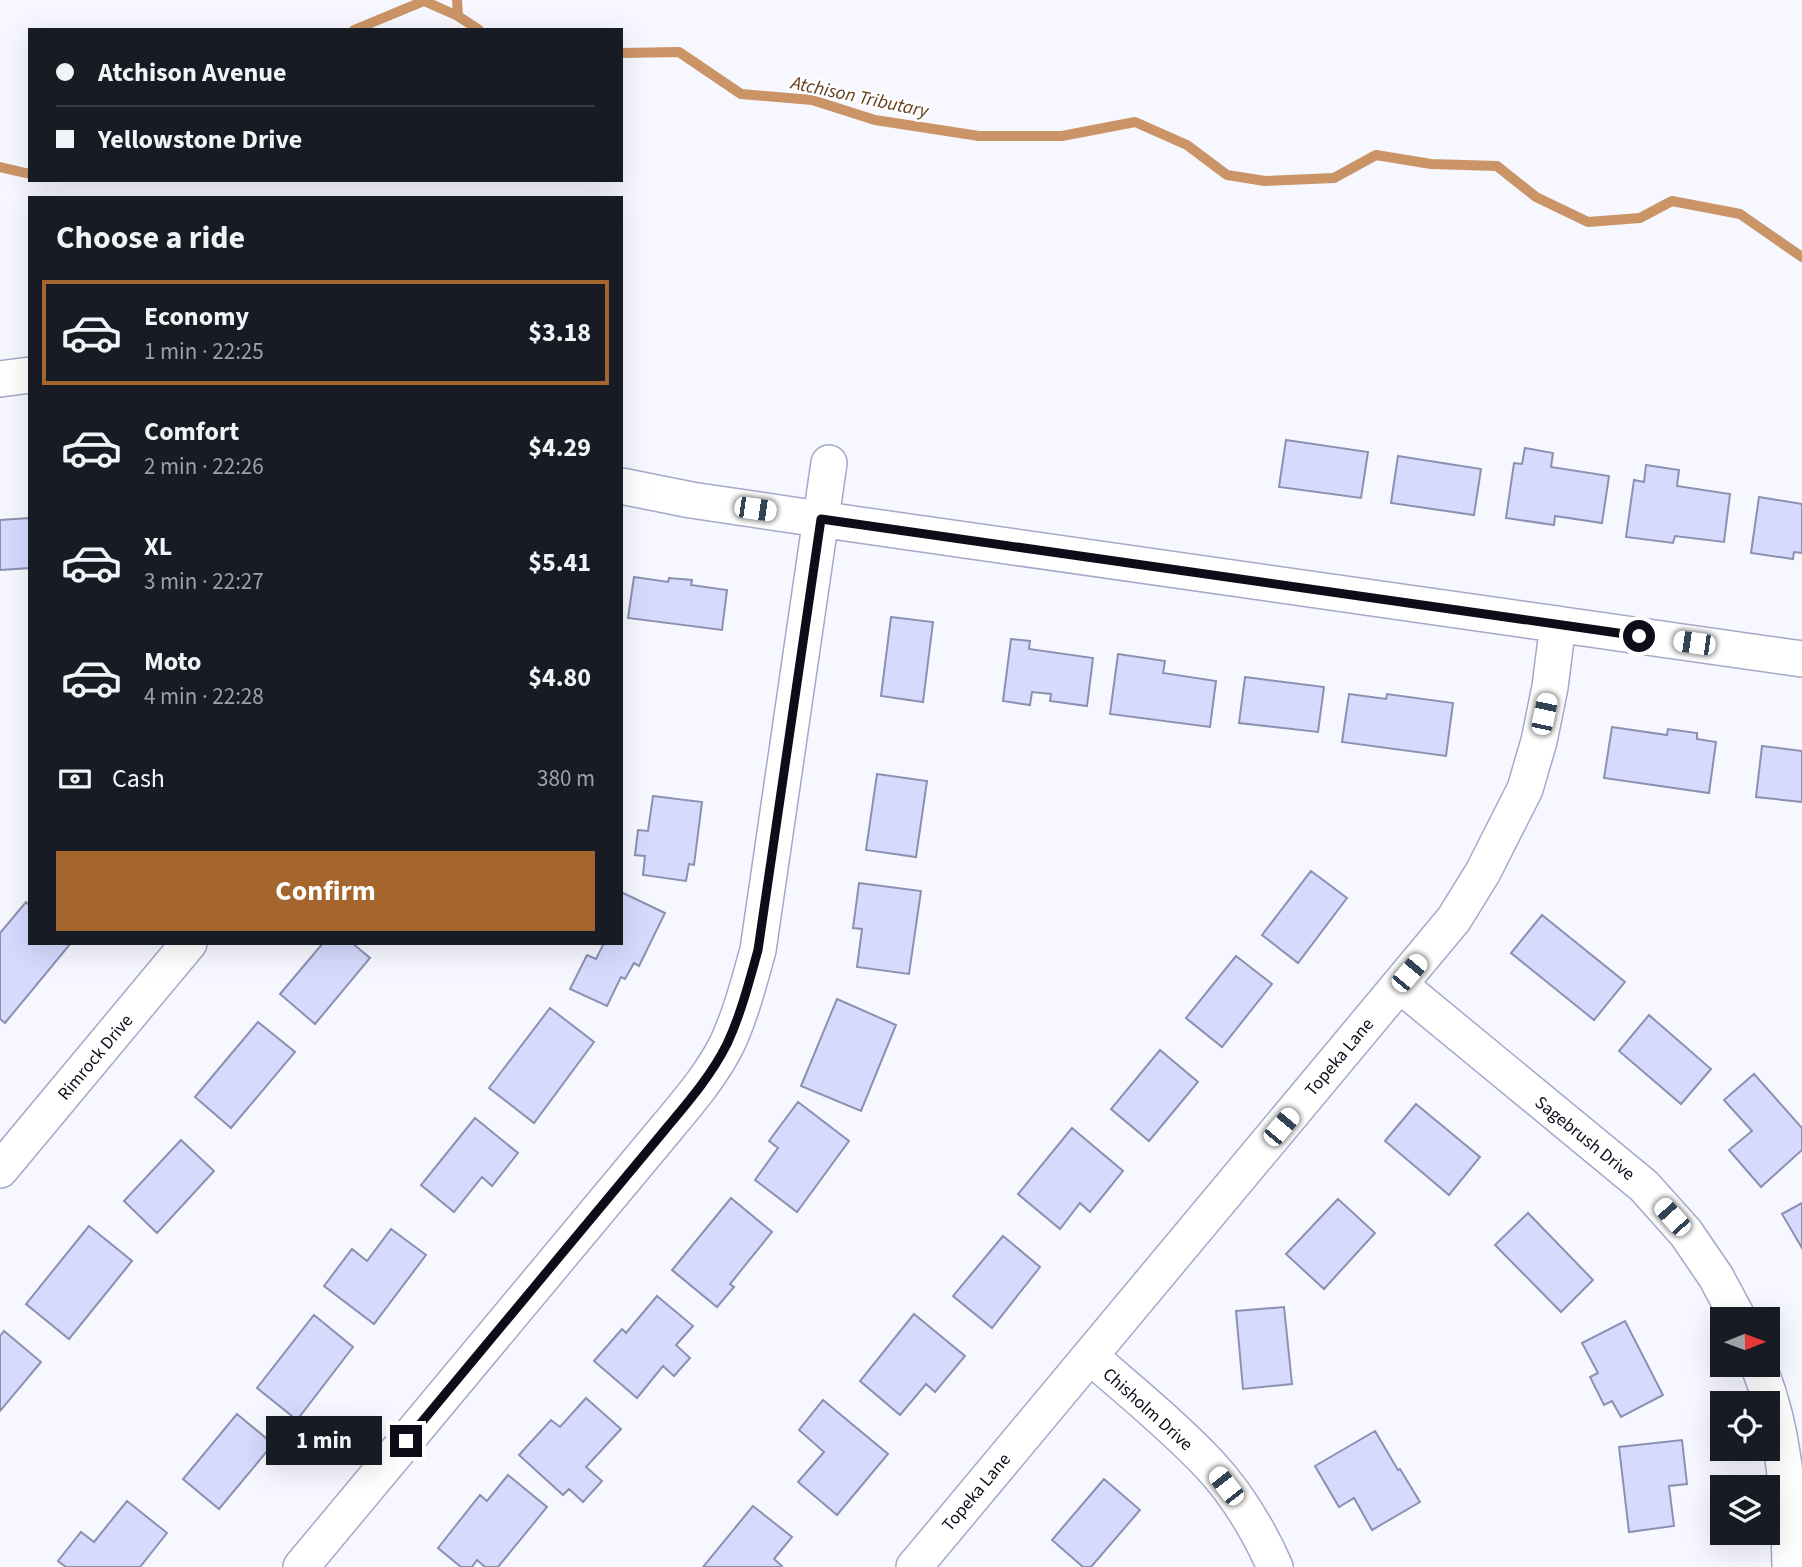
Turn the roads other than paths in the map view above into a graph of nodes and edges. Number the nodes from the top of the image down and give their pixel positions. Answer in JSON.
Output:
{"nodes":[{"id":1,"x":28,"y":375,"type":"edge"},
{"id":2,"x":0,"y":379,"type":"edge"},
{"id":3,"x":829,"y":463,"type":"dead end"},
{"id":4,"x":623,"y":486,"type":"edge"},
{"id":5,"x":821,"y":519,"type":"junction"},
{"id":6,"x":1558,"y":624,"type":"junction"},
{"id":7,"x":1802,"y":659,"type":"edge"},
{"id":8,"x":187,"y":945,"type":"edge"},
{"id":9,"x":1400,"y":985,"type":"junction"},
{"id":10,"x":0,"y":1170,"type":"edge"},
{"id":11,"x":1732,"y":1307,"type":"edge"},
{"id":12,"x":1090,"y":1356,"type":"junction"},
{"id":13,"x":1762,"y":1377,"type":"edge"},
{"id":14,"x":301,"y":1567,"type":"edge"},
{"id":15,"x":914,"y":1567,"type":"edge"},
{"id":16,"x":1275,"y":1567,"type":"edge"},
{"id":17,"x":1790,"y":1567,"type":"edge"}],
"edges":[{"from":1,"to":2,"type":"street"},
{"from":3,"to":5,"type":"street"},
{"from":4,"to":5,"type":"street"},
{"from":5,"to":6,"type":"street"},
{"from":5,"to":14,"type":"street"},
{"from":6,"to":7,"type":"street"},
{"from":6,"to":9,"type":"street","name":"Topeka Lane"},
{"from":8,"to":10,"type":"street","name":"Rimrock Drive"},
{"from":9,"to":11,"type":"street","name":"Sagebrush Drive"},
{"from":9,"to":12,"type":"street","name":"Topeka Lane"},
{"from":12,"to":15,"type":"street","name":"Topeka Lane"},
{"from":12,"to":16,"type":"street","name":"Chisholm Drive"},
{"from":13,"to":17,"type":"street"}]}
